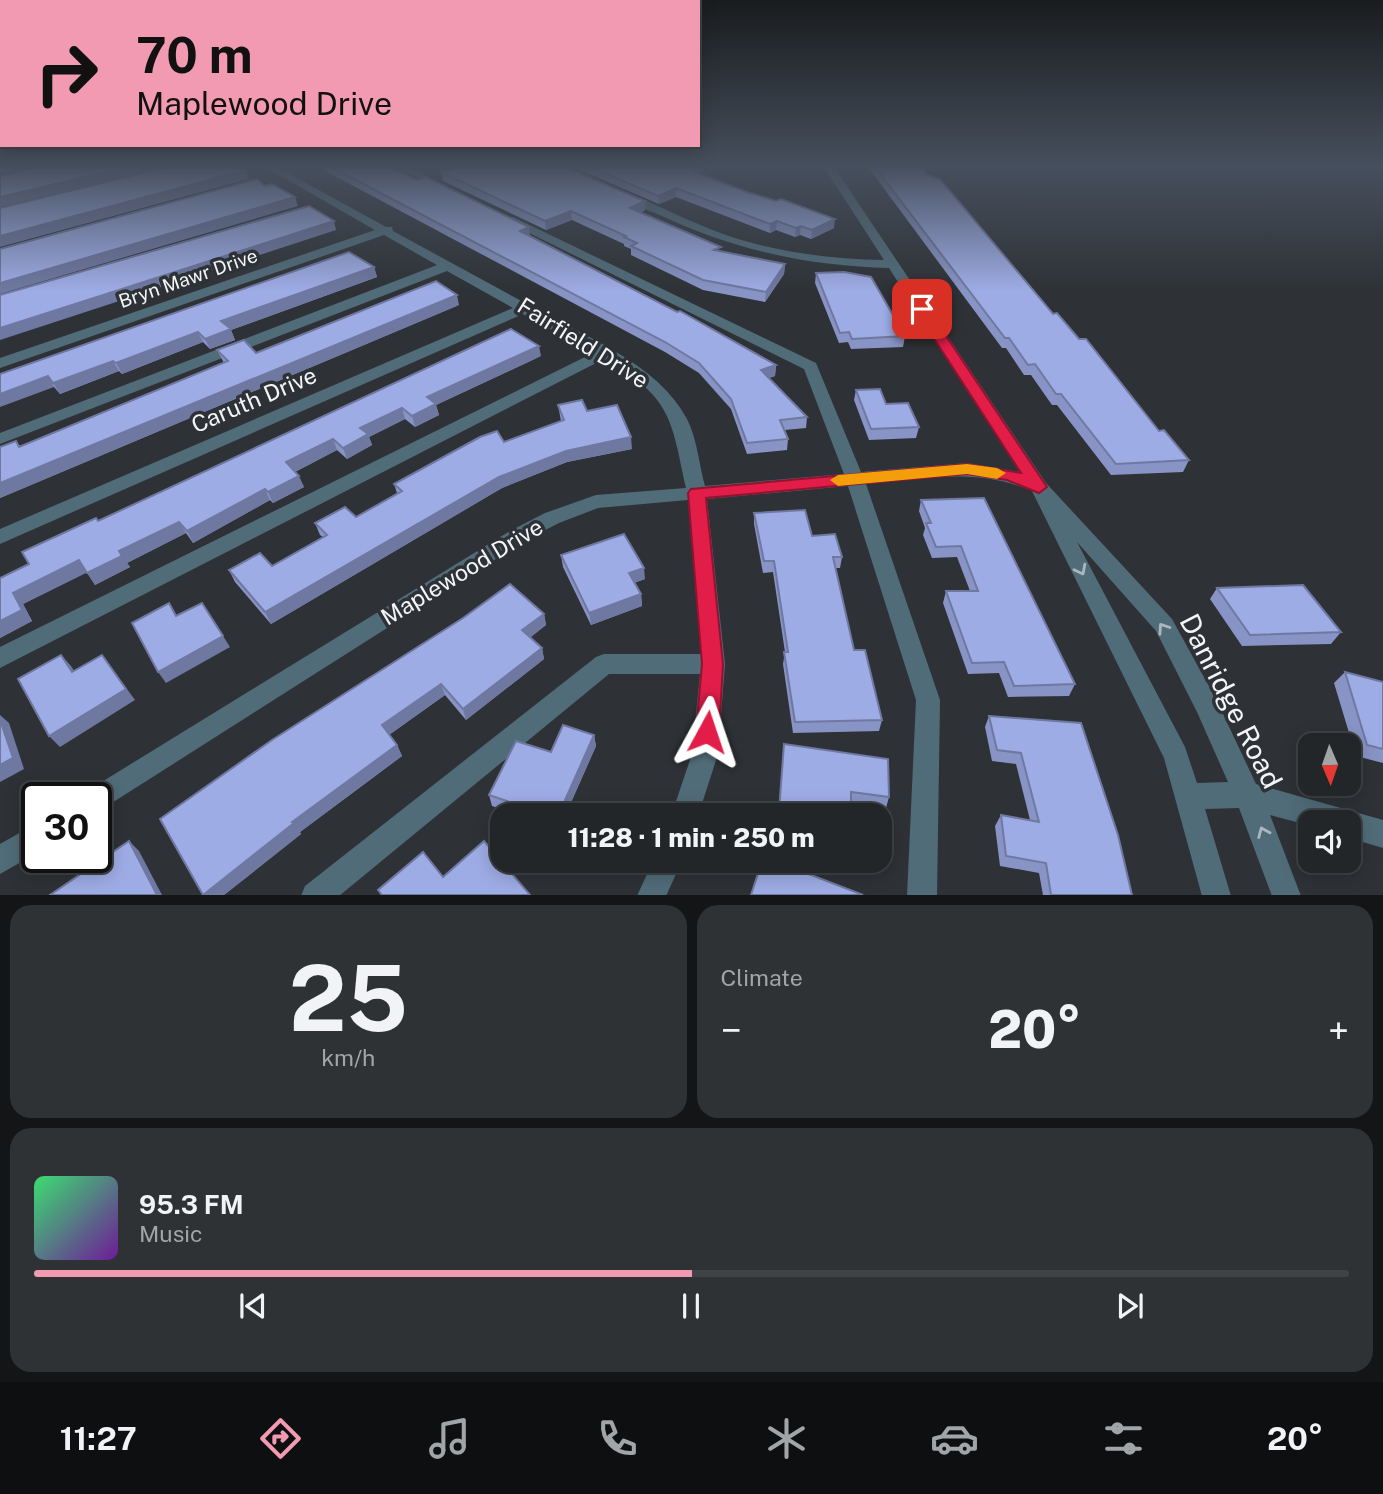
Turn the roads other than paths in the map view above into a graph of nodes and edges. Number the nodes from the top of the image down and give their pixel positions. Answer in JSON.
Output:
{"nodes":[{"id":1,"x":337,"y":209,"type":"edge"},
{"id":2,"x":488,"y":209,"type":"edge"},
{"id":3,"x":657,"y":209,"type":"edge"},
{"id":4,"x":856,"y":209,"type":"edge"},
{"id":5,"x":388,"y":230,"type":"junction"},
{"id":6,"x":892,"y":264,"type":"junction"},
{"id":7,"x":450,"y":265,"type":"junction"},
{"id":8,"x":526,"y":307,"type":"junction"},
{"id":9,"x":604,"y":353,"type":"junction"},
{"id":10,"x":0,"y":363,"type":"edge"},
{"id":11,"x":0,"y":439,"type":"edge"},
{"id":12,"x":855,"y":479,"type":"junction"},
{"id":13,"x":1039,"y":487,"type":"junction"},
{"id":14,"x":697,"y":493,"type":"junction"},
{"id":15,"x":0,"y":537,"type":"edge"},
{"id":16,"x":0,"y":658,"type":"edge"},
{"id":17,"x":713,"y":664,"type":"junction"},
{"id":18,"x":112,"y":790,"type":"edge"},
{"id":19,"x":1247,"y":795,"type":"junction"},
{"id":20,"x":1189,"y":796,"type":"junction"},
{"id":21,"x":688,"y":803,"type":"edge"},
{"id":22,"x":1300,"y":810,"type":"edge"},
{"id":23,"x":1361,"y":828,"type":"edge"},
{"id":24,"x":1383,"y":834,"type":"edge"},
{"id":25,"x":21,"y":847,"type":"edge"},
{"id":26,"x":0,"y":860,"type":"edge"},
{"id":27,"x":662,"y":873,"type":"edge"},
{"id":28,"x":315,"y":895,"type":"edge"},
{"id":29,"x":651,"y":895,"type":"edge"},
{"id":30,"x":922,"y":895,"type":"edge"},
{"id":31,"x":1217,"y":895,"type":"edge"},
{"id":32,"x":1287,"y":895,"type":"edge"}],
"edges":[{"from":1,"to":5,"type":"street","name":"Fairfield Drive"},
{"from":2,"to":12,"type":"street"},
{"from":3,"to":6,"type":"street"},
{"from":4,"to":6,"type":"street","name":"Danridge Road"},
{"from":5,"to":7,"type":"street","name":"Fairfield Drive"},
{"from":5,"to":10,"type":"street","name":"Bryn Mawr Drive"},
{"from":6,"to":13,"type":"street","name":"Danridge Road"},
{"from":7,"to":8,"type":"street","name":"Fairfield Drive"},
{"from":7,"to":11,"type":"street"},
{"from":8,"to":9,"type":"street","name":"Fairfield Drive"},
{"from":8,"to":15,"type":"street","name":"Caruth Drive"},
{"from":9,"to":14,"type":"street","name":"Fairfield Drive"},
{"from":9,"to":16,"type":"street"},
{"from":12,"to":13,"type":"street","name":"Maplewood Drive"},
{"from":12,"to":14,"type":"street","name":"Maplewood Drive"},
{"from":12,"to":30,"type":"street"},
{"from":19,"to":13,"type":"street","name":"Danridge Road","one_way":true},
{"from":13,"to":20,"type":"street","name":"Danridge Road","one_way":true},
{"from":14,"to":17,"type":"street","name":"Fairfield Drive"},
{"from":14,"to":18,"type":"street","name":"Maplewood Drive"},
{"from":17,"to":21,"type":"street","name":"Fairfield Drive"},
{"from":17,"to":28,"type":"street"},
{"from":19,"to":20,"type":"street"},
{"from":19,"to":22,"type":"street"},
{"from":32,"to":19,"type":"street","name":"Danridge Road","one_way":true},
{"from":20,"to":31,"type":"street","name":"Danridge Road"},
{"from":23,"to":24,"type":"street"},
{"from":25,"to":26,"type":"street"},
{"from":27,"to":29,"type":"street"}]}
